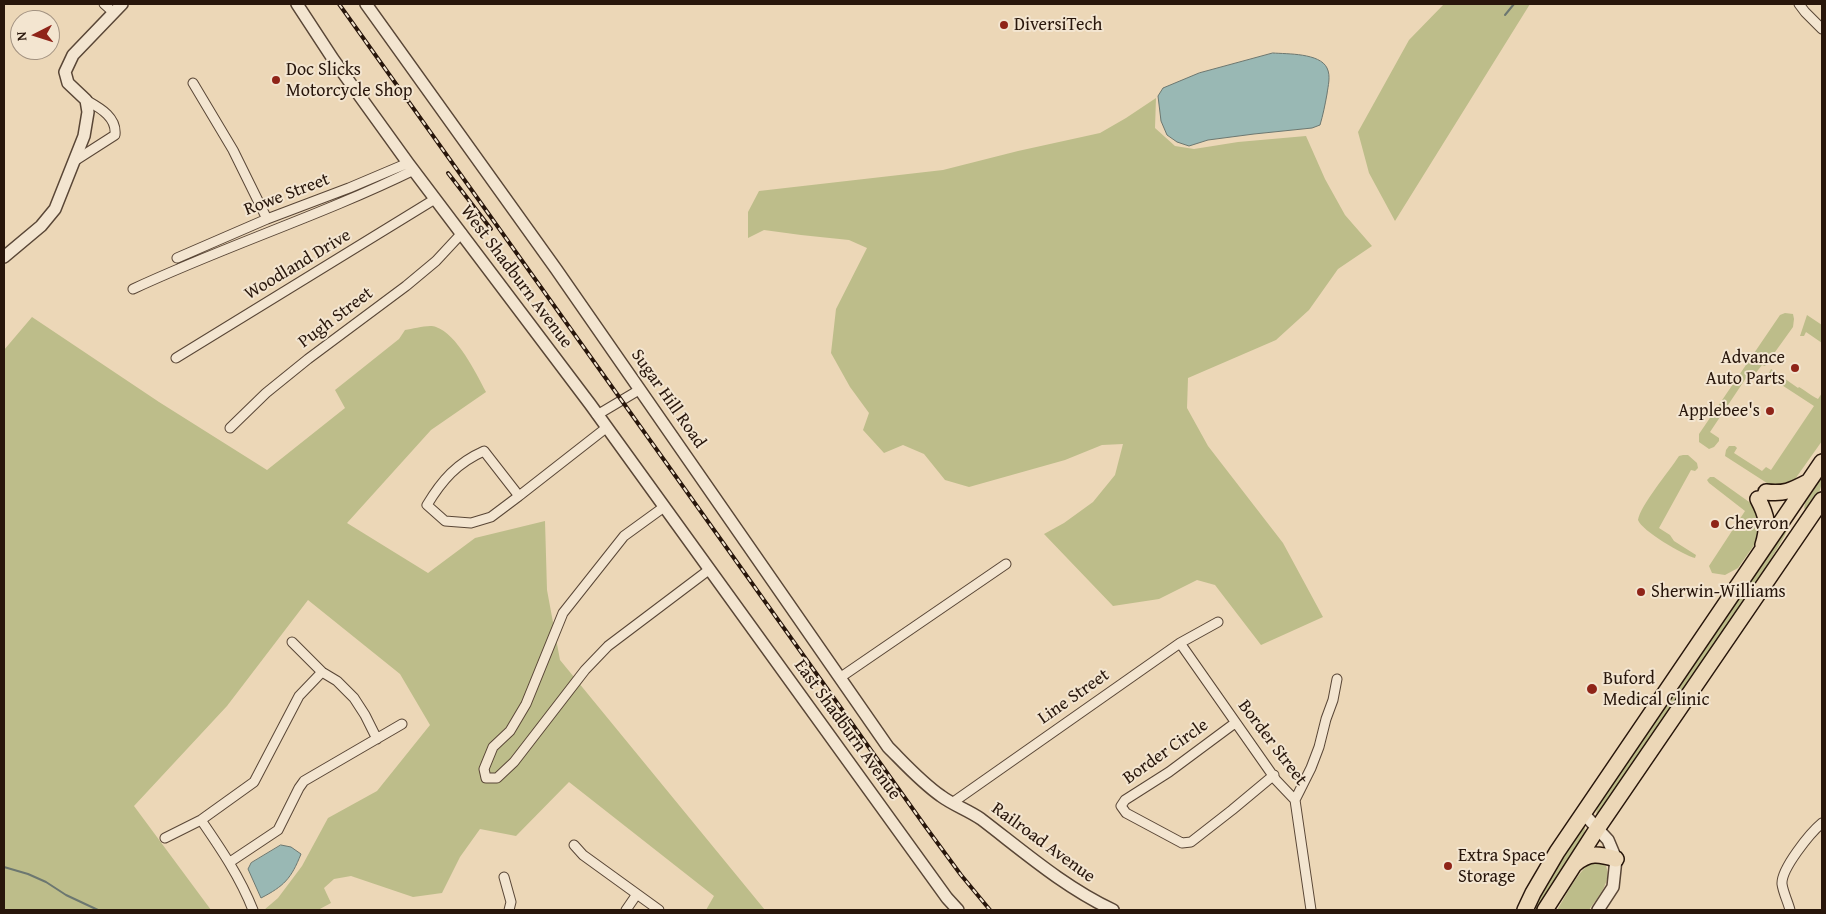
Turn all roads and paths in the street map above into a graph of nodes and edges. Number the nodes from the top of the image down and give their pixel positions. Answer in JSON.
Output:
{"nodes":[{"id":1,"x":104,"y":4,"type":"edge"},
{"id":2,"x":122,"y":4,"type":"edge"},
{"id":3,"x":297,"y":4,"type":"edge"},
{"id":4,"x":366,"y":4,"type":"edge"},
{"id":5,"x":1799,"y":4,"type":"edge"},
{"id":6,"x":113,"y":12,"type":"junction"},
{"id":7,"x":1822,"y":29,"type":"edge"},
{"id":8,"x":193,"y":83,"type":"dead end"},
{"id":9,"x":86,"y":100,"type":"junction"},
{"id":10,"x":76,"y":160,"type":"junction"},
{"id":11,"x":411,"y":167,"type":"junction"},
{"id":12,"x":436,"y":199,"type":"junction"},
{"id":13,"x":268,"y":219,"type":"junction"},
{"id":14,"x":462,"y":233,"type":"junction"},
{"id":15,"x":4,"y":257,"type":"edge"},
{"id":16,"x":177,"y":258,"type":"dead end"},
{"id":17,"x":132,"y":289,"type":"dead end"},
{"id":18,"x":176,"y":358,"type":"dead end"},
{"id":19,"x":639,"y":390,"type":"junction"},
{"id":20,"x":597,"y":416,"type":"junction"},
{"id":21,"x":230,"y":428,"type":"dead end"},
{"id":22,"x":606,"y":428,"type":"junction"},
{"id":23,"x":1822,"y":462,"type":"edge"},
{"id":24,"x":1809,"y":481,"type":"junction"},
{"id":25,"x":519,"y":496,"type":"junction"},
{"id":26,"x":1822,"y":500,"type":"edge"},
{"id":27,"x":664,"y":507,"type":"junction"},
{"id":28,"x":1761,"y":551,"type":"junction"},
{"id":29,"x":1006,"y":564,"type":"dead end"},
{"id":30,"x":710,"y":569,"type":"junction"},
{"id":31,"x":1218,"y":622,"type":"dead end"},
{"id":32,"x":292,"y":642,"type":"dead end"},
{"id":33,"x":1180,"y":643,"type":"junction"},
{"id":34,"x":322,"y":672,"type":"junction"},
{"id":35,"x":841,"y":677,"type":"junction"},
{"id":36,"x":1337,"y":679,"type":"dead end"},
{"id":37,"x":1235,"y":723,"type":"junction"},
{"id":38,"x":402,"y":724,"type":"dead end"},
{"id":39,"x":377,"y":739,"type":"junction"},
{"id":40,"x":1274,"y":775,"type":"junction"},
{"id":41,"x":1295,"y":800,"type":"junction"},
{"id":42,"x":952,"y":803,"type":"junction"},
{"id":43,"x":1583,"y":813,"type":"junction"},
{"id":44,"x":201,"y":820,"type":"junction"},
{"id":45,"x":1822,"y":824,"type":"edge"},
{"id":46,"x":1597,"y":828,"type":"junction"},
{"id":47,"x":166,"y":838,"type":"dead end"},
{"id":48,"x":574,"y":844,"type":"dead end"},
{"id":49,"x":1616,"y":858,"type":"junction"},
{"id":50,"x":230,"y":862,"type":"junction"},
{"id":51,"x":1572,"y":866,"type":"junction"},
{"id":52,"x":504,"y":877,"type":"dead end"},
{"id":53,"x":636,"y":894,"type":"junction"},
{"id":54,"x":253,"y":910,"type":"edge"},
{"id":55,"x":509,"y":910,"type":"edge"},
{"id":56,"x":626,"y":910,"type":"edge"},
{"id":57,"x":659,"y":910,"type":"edge"},
{"id":58,"x":958,"y":910,"type":"edge"},
{"id":59,"x":1113,"y":910,"type":"edge"},
{"id":60,"x":1311,"y":910,"type":"edge"},
{"id":61,"x":1525,"y":910,"type":"edge"},
{"id":62,"x":1545,"y":910,"type":"edge"},
{"id":63,"x":1598,"y":910,"type":"edge"},
{"id":64,"x":1790,"y":910,"type":"edge"}],
"edges":[{"from":1,"to":6,"type":"street"},
{"from":2,"to":6,"type":"street"},
{"from":3,"to":11,"type":"street","name":"West Shadburn Avenue"},
{"from":4,"to":19,"type":"street","name":"Sugar Hill Road"},
{"from":5,"to":7,"type":"street"},
{"from":6,"to":9,"type":"street"},
{"from":8,"to":13,"type":"street"},
{"from":9,"to":10,"type":"street"},
{"from":9,"to":10,"type":"street"},
{"from":10,"to":15,"type":"street"},
{"from":11,"to":12,"type":"street","name":"West Shadburn Avenue"},
{"from":11,"to":13,"type":"street","name":"Rowe Street"},
{"from":11,"to":17,"type":"street"},
{"from":12,"to":14,"type":"street","name":"West Shadburn Avenue"},
{"from":12,"to":18,"type":"street","name":"Woodland Drive"},
{"from":13,"to":16,"type":"street","name":"Rowe Street"},
{"from":14,"to":20,"type":"street","name":"West Shadburn Avenue"},
{"from":14,"to":21,"type":"street","name":"Pugh Street"},
{"from":19,"to":20,"type":"street"},
{"from":19,"to":35,"type":"street","name":"Sugar Hill Road"},
{"from":20,"to":22,"type":"street","name":"West Shadburn Avenue"},
{"from":22,"to":25,"type":"street"},
{"from":22,"to":27,"type":"street","name":"West Shadburn Avenue"},
{"from":23,"to":24,"type":"highway"},
{"from":24,"to":28,"type":"highway"},
{"from":24,"to":28,"type":"highway"},
{"from":25,"to":25,"type":"street"},
{"from":26,"to":46,"type":"highway"},
{"from":27,"to":30,"type":"street","name":"West Shadburn Avenue"},
{"from":27,"to":30,"type":"street"},
{"from":28,"to":43,"type":"highway"},
{"from":29,"to":35,"type":"street"},
{"from":30,"to":58,"type":"street","name":"East Shadburn Avenue"},
{"from":31,"to":33,"type":"street","name":"Line Street"},
{"from":32,"to":34,"type":"street"},
{"from":33,"to":37,"type":"street","name":"Border Street"},
{"from":33,"to":42,"type":"street","name":"Line Street"},
{"from":34,"to":39,"type":"street"},
{"from":34,"to":44,"type":"street"},
{"from":35,"to":42,"type":"street","name":"Sugar Hill Road"},
{"from":36,"to":41,"type":"street"},
{"from":37,"to":40,"type":"street","name":"Border Street"},
{"from":37,"to":40,"type":"street","name":"Border Circle"},
{"from":38,"to":39,"type":"street"},
{"from":39,"to":50,"type":"street"},
{"from":40,"to":41,"type":"street","name":"Border Street"},
{"from":41,"to":60,"type":"street","name":"Border Street"},
{"from":42,"to":59,"type":"street","name":"Railroad Avenue"},
{"from":43,"to":46,"type":"street"},
{"from":43,"to":61,"type":"highway"},
{"from":44,"to":47,"type":"street"},
{"from":44,"to":50,"type":"street"},
{"from":45,"to":64,"type":"street"},
{"from":46,"to":49,"type":"street"},
{"from":46,"to":51,"type":"highway"},
{"from":48,"to":53,"type":"street"},
{"from":49,"to":51,"type":"highway"},
{"from":49,"to":63,"type":"street"},
{"from":50,"to":54,"type":"street"},
{"from":51,"to":62,"type":"highway"},
{"from":52,"to":55,"type":"street"},
{"from":53,"to":56,"type":"street"},
{"from":53,"to":57,"type":"street"}]}
